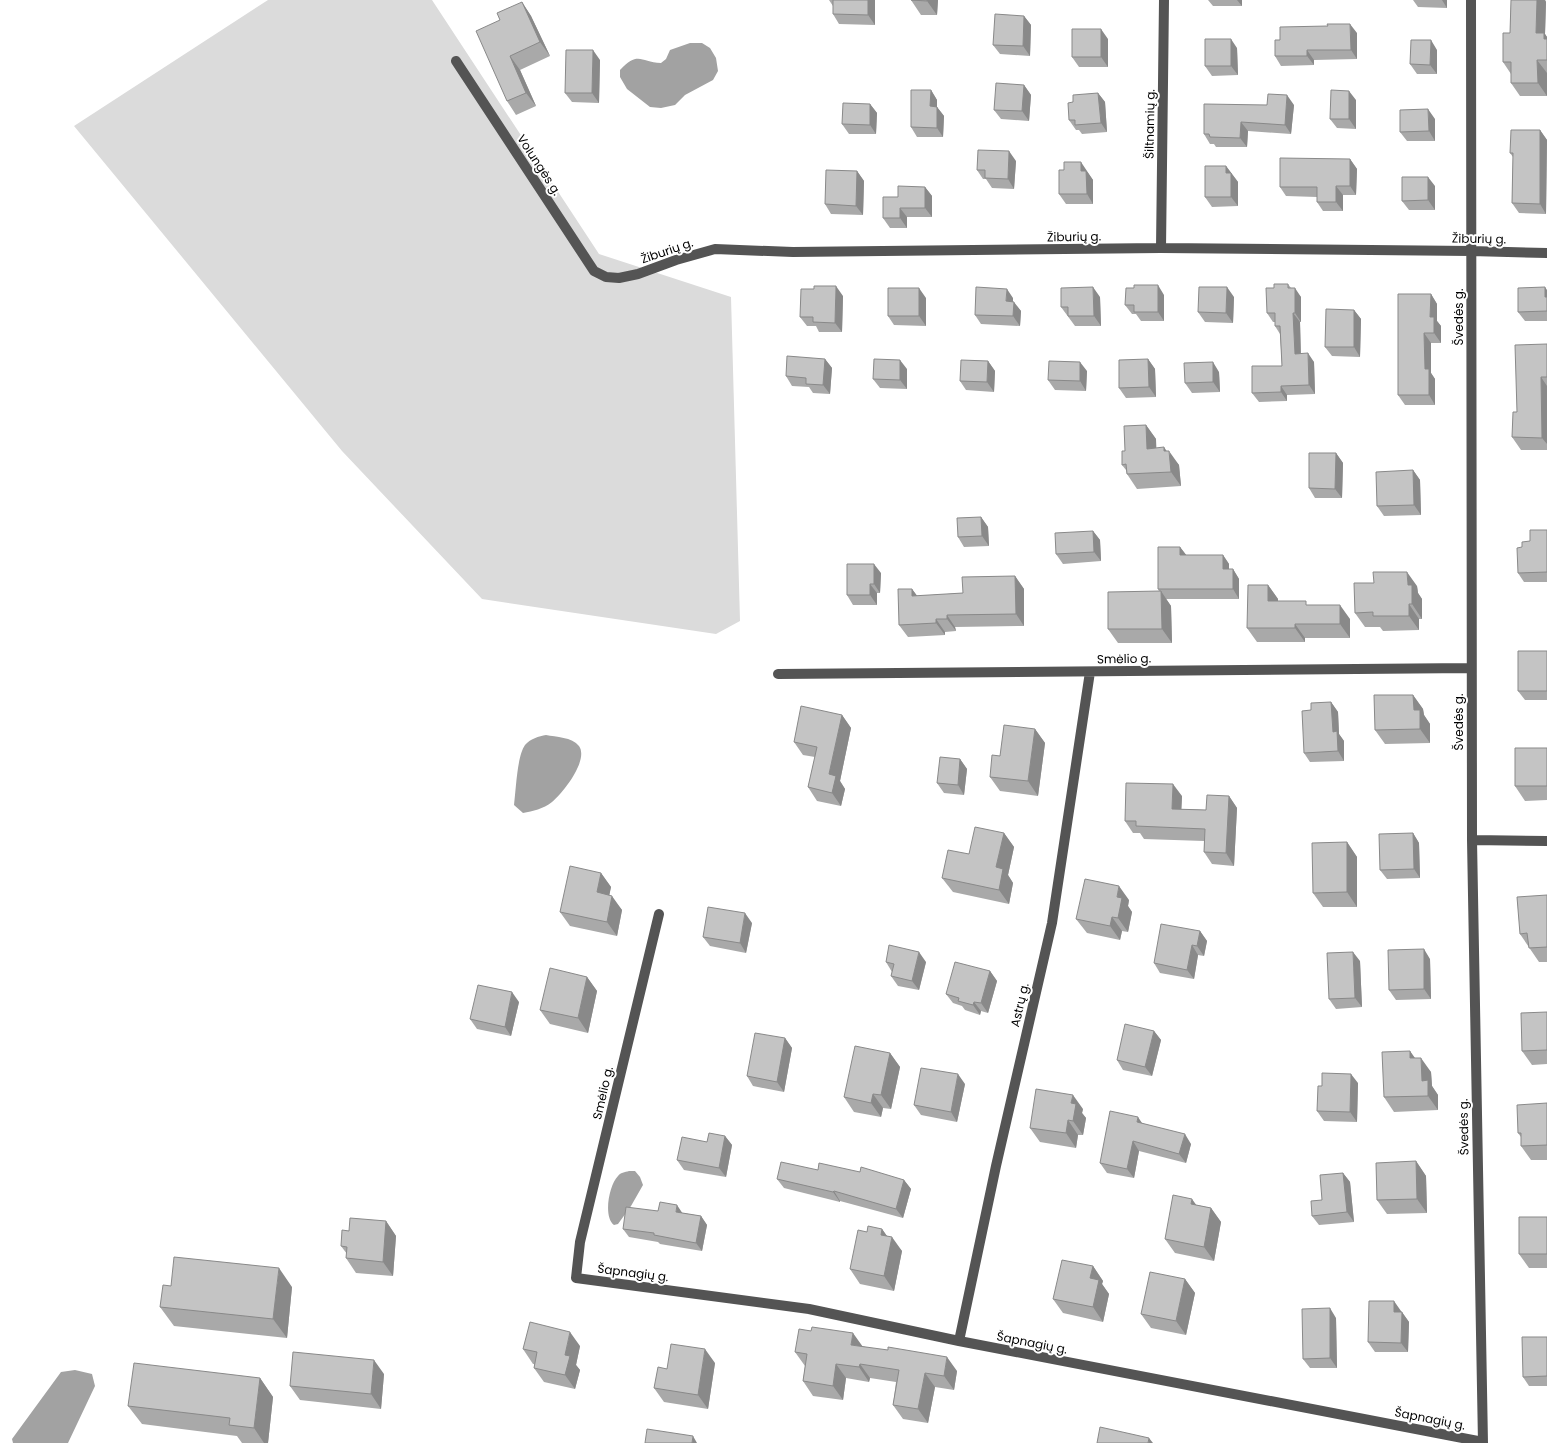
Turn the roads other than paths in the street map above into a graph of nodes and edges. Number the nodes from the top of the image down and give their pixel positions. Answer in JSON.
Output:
{"nodes":[{"id":1,"x":1164,"y":0,"type":"edge"},
{"id":2,"x":1471,"y":0,"type":"edge"},
{"id":3,"x":456,"y":61,"type":"dead end"},
{"id":4,"x":1161,"y":248,"type":"junction"},
{"id":5,"x":1472,"y":251,"type":"junction"},
{"id":6,"x":1547,"y":253,"type":"edge"},
{"id":7,"x":606,"y":277,"type":"joint"},
{"id":8,"x":1472,"y":668,"type":"junction"},
{"id":9,"x":1090,"y":672,"type":"junction"},
{"id":10,"x":778,"y":674,"type":"dead end"},
{"id":11,"x":1472,"y":840,"type":"junction"},
{"id":12,"x":1547,"y":841,"type":"edge"},
{"id":13,"x":658,"y":914,"type":"dead end"},
{"id":14,"x":576,"y":1278,"type":"joint"},
{"id":15,"x":959,"y":1341,"type":"junction"},
{"id":16,"x":1483,"y":1443,"type":"edge"}],
"edges":[{"from":1,"to":4,"type":"street","name":"Šiltnamių g."},
{"from":2,"to":5,"type":"street","name":"Švedės g."},
{"from":3,"to":7,"type":"street","name":"Volungės g."},
{"from":4,"to":5,"type":"street","name":"Žiburių g."},
{"from":4,"to":7,"type":"street","name":"Žiburių g."},
{"from":5,"to":6,"type":"street","name":"Žiburių g."},
{"from":5,"to":8,"type":"street","name":"Švedės g."},
{"from":8,"to":9,"type":"street","name":"Smėlio g."},
{"from":8,"to":11,"type":"street","name":"Švedės g."},
{"from":9,"to":10,"type":"street","name":"Smėlio g."},
{"from":9,"to":15,"type":"street","name":"Astrų g."},
{"from":11,"to":12,"type":"street"},
{"from":11,"to":16,"type":"street","name":"Švedės g."},
{"from":13,"to":14,"type":"street","name":"Smėlio g."},
{"from":14,"to":15,"type":"street","name":"Šapnagių g."},
{"from":15,"to":16,"type":"street","name":"Šapnagių g."}]}
